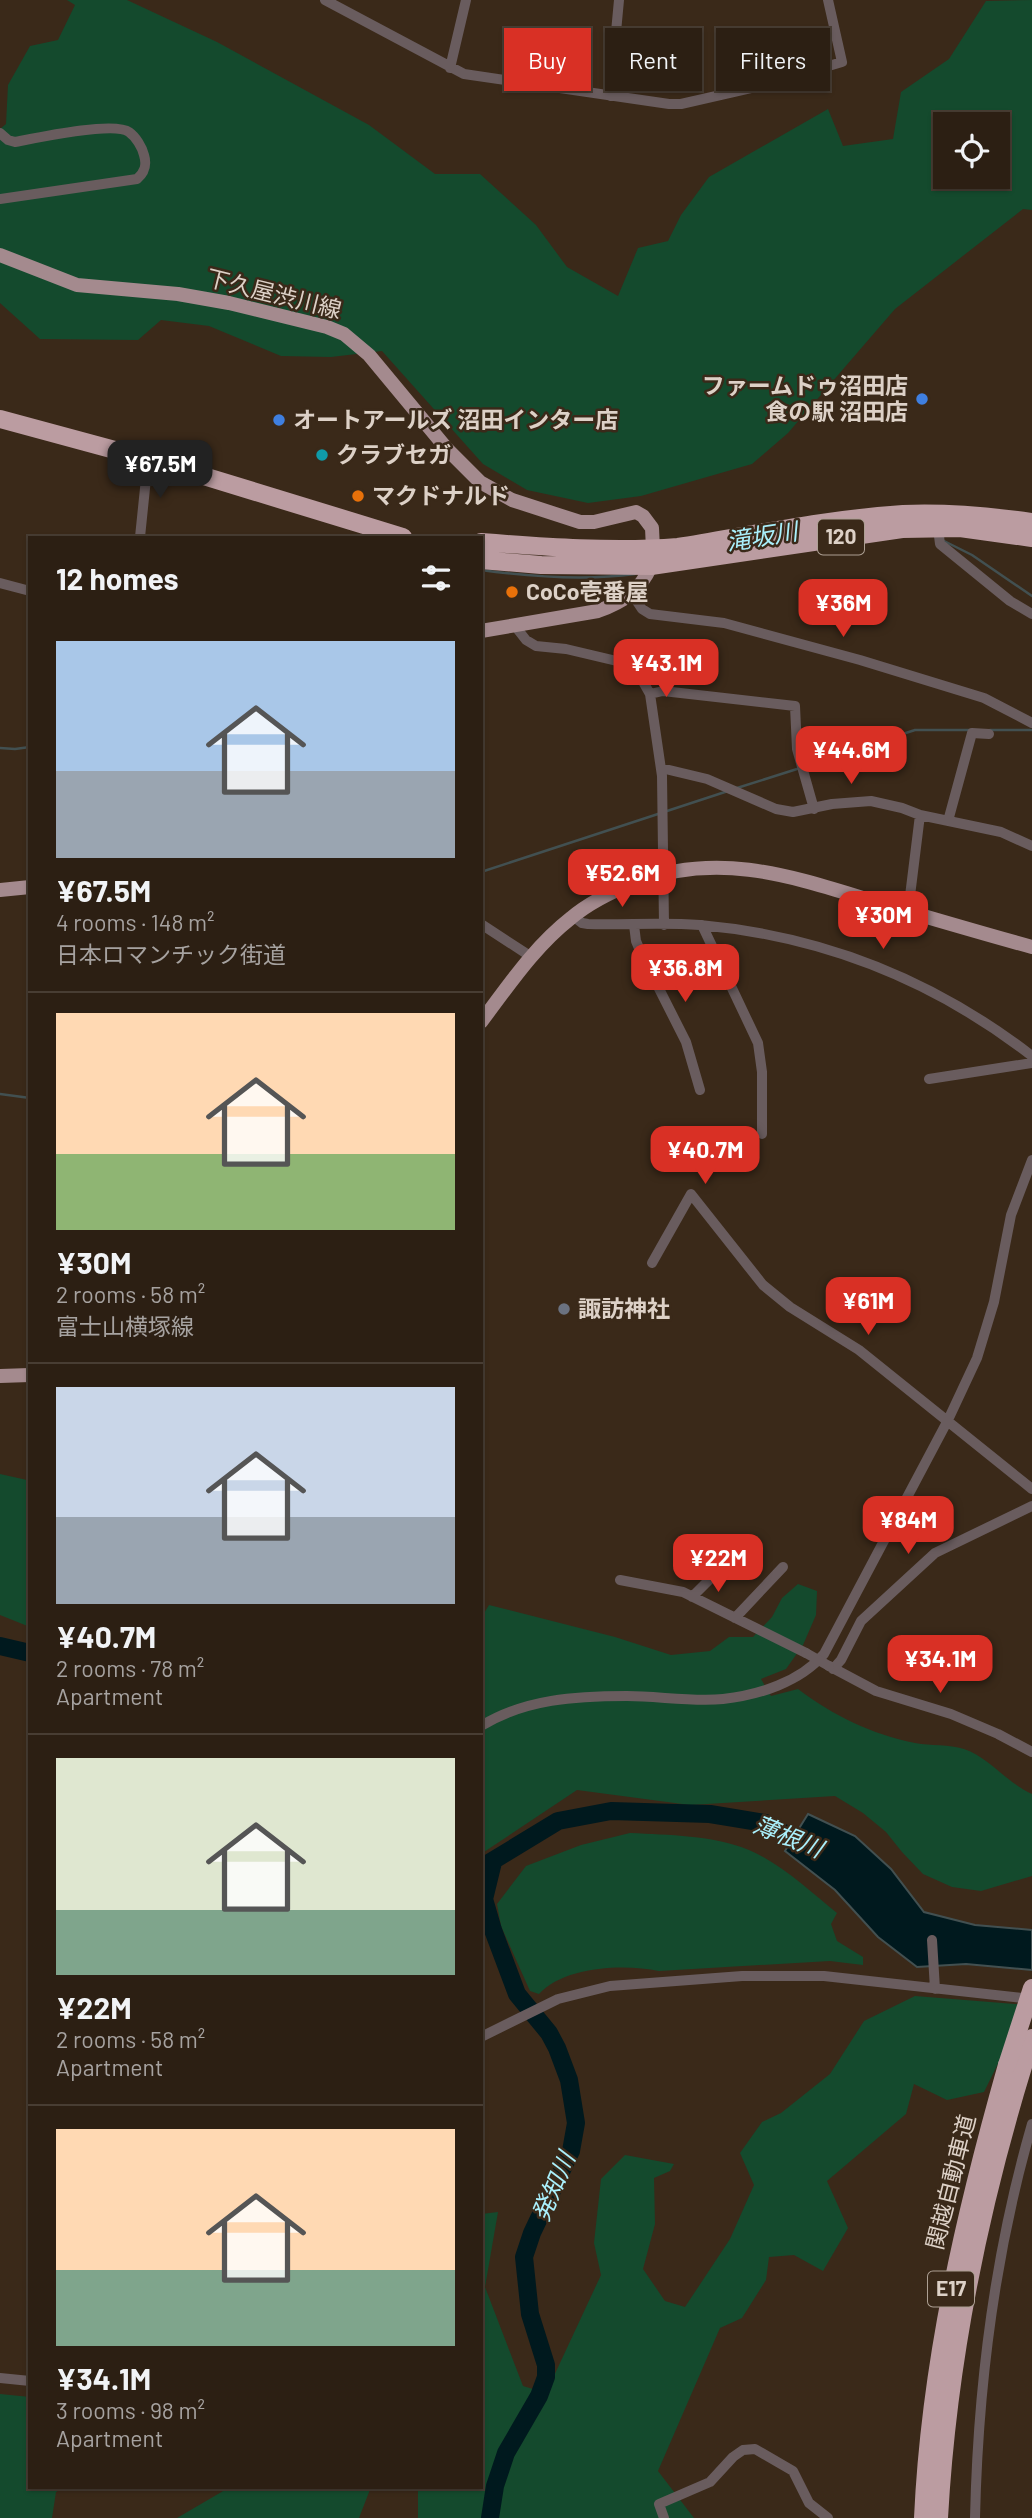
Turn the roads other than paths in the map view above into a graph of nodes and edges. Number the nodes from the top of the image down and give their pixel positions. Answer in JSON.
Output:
{"nodes":[{"id":1,"x":325,"y":0,"type":"edge"},
{"id":2,"x":466,"y":0,"type":"edge"},
{"id":3,"x":619,"y":0,"type":"edge"},
{"id":4,"x":828,"y":0,"type":"edge"},
{"id":5,"x":450,"y":68,"type":"junction"},
{"id":6,"x":610,"y":96,"type":"junction"},
{"id":7,"x":0,"y":133,"type":"edge"},
{"id":8,"x":0,"y":199,"type":"edge"},
{"id":9,"x":0,"y":254,"type":"edge"},
{"id":10,"x":0,"y":419,"type":"edge"},
{"id":11,"x":148,"y":459,"type":"junction"},
{"id":12,"x":1032,"y":522,"type":"edge"},
{"id":13,"x":938,"y":528,"type":"junction"},
{"id":14,"x":140,"y":536,"type":"edge"},
{"id":15,"x":401,"y":536,"type":"edge"},
{"id":16,"x":1032,"y":538,"type":"edge"},
{"id":17,"x":483,"y":542,"type":"edge"},
{"id":18,"x":652,"y":557,"type":"junction"},
{"id":19,"x":483,"y":560,"type":"edge"},
{"id":20,"x":0,"y":583,"type":"edge"},
{"id":21,"x":28,"y":590,"type":"edge"},
{"id":22,"x":632,"y":594,"type":"junction"},
{"id":23,"x":1032,"y":614,"type":"edge"},
{"id":24,"x":515,"y":626,"type":"junction"},
{"id":25,"x":483,"y":631,"type":"edge"},
{"id":26,"x":650,"y":694,"type":"junction"},
{"id":27,"x":1032,"y":723,"type":"edge"},
{"id":28,"x":989,"y":734,"type":"dead end"},
{"id":29,"x":661,"y":768,"type":"junction"},
{"id":30,"x":814,"y":808,"type":"junction"},
{"id":31,"x":920,"y":815,"type":"junction"},
{"id":32,"x":948,"y":821,"type":"junction"},
{"id":33,"x":1032,"y":846,"type":"edge"},
{"id":34,"x":664,"y":873,"type":"junction"},
{"id":35,"x":28,"y":887,"type":"edge"},
{"id":36,"x":0,"y":890,"type":"edge"},
{"id":37,"x":908,"y":912,"type":"junction"},
{"id":38,"x":573,"y":916,"type":"junction"},
{"id":39,"x":483,"y":925,"type":"edge"},
{"id":40,"x":634,"y":925,"type":"junction"},
{"id":41,"x":664,"y":925,"type":"junction"},
{"id":42,"x":702,"y":925,"type":"junction"},
{"id":43,"x":1032,"y":947,"type":"edge"},
{"id":44,"x":530,"y":956,"type":"junction"},
{"id":45,"x":483,"y":1019,"type":"edge"},
{"id":46,"x":1032,"y":1056,"type":"edge"},
{"id":47,"x":1032,"y":1063,"type":"edge"},
{"id":48,"x":929,"y":1079,"type":"dead end"},
{"id":49,"x":699,"y":1090,"type":"dead end"},
{"id":50,"x":762,"y":1134,"type":"dead end"},
{"id":51,"x":1031,"y":1163,"type":"edge"},
{"id":52,"x":652,"y":1263,"type":"dead end"},
{"id":53,"x":28,"y":1375,"type":"edge"},
{"id":54,"x":0,"y":1376,"type":"edge"},
{"id":55,"x":948,"y":1420,"type":"junction"},
{"id":56,"x":1032,"y":1489,"type":"edge"},
{"id":57,"x":1032,"y":1506,"type":"edge"},
{"id":58,"x":783,"y":1567,"type":"dead end"},
{"id":59,"x":721,"y":1568,"type":"dead end"},
{"id":60,"x":620,"y":1580,"type":"dead end"},
{"id":61,"x":692,"y":1597,"type":"junction"},
{"id":62,"x":736,"y":1618,"type":"junction"},
{"id":63,"x":831,"y":1668,"type":"junction"},
{"id":64,"x":483,"y":1725,"type":"edge"},
{"id":65,"x":1032,"y":1752,"type":"edge"},
{"id":66,"x":932,"y":1940,"type":"dead end"},
{"id":67,"x":1032,"y":1988,"type":"edge"},
{"id":68,"x":935,"y":1989,"type":"junction"},
{"id":69,"x":1032,"y":1999,"type":"edge"},
{"id":70,"x":483,"y":2036,"type":"edge"},
{"id":71,"x":1032,"y":2038,"type":"edge"},
{"id":72,"x":1015,"y":2066,"type":"junction"},
{"id":73,"x":1032,"y":2124,"type":"edge"},
{"id":74,"x":0,"y":2378,"type":"edge"},
{"id":75,"x":28,"y":2381,"type":"edge"},
{"id":76,"x":664,"y":2518,"type":"edge"},
{"id":77,"x":828,"y":2518,"type":"edge"},
{"id":78,"x":923,"y":2518,"type":"edge"},
{"id":79,"x":939,"y":2518,"type":"edge"},
{"id":80,"x":975,"y":2518,"type":"edge"}],
"edges":[{"from":1,"to":5,"type":"street"},
{"from":2,"to":5,"type":"street"},
{"from":3,"to":6,"type":"street"},
{"from":4,"to":6,"type":"street"},
{"from":5,"to":6,"type":"street"},
{"from":7,"to":8,"type":"street"},
{"from":9,"to":18,"type":"main road","name":"下久屋渋川線"},
{"from":10,"to":11,"type":"highway"},
{"from":11,"to":14,"type":"street"},
{"from":11,"to":15,"type":"highway"},
{"from":12,"to":18,"type":"highway","number":"120"},
{"from":13,"to":16,"type":"highway","number":"120"},
{"from":13,"to":18,"type":"highway","number":"120"},
{"from":13,"to":23,"type":"street"},
{"from":17,"to":18,"type":"highway","number":"120"},
{"from":18,"to":19,"type":"highway","number":"120"},
{"from":18,"to":22,"type":"main road"},
{"from":20,"to":21,"type":"street"},
{"from":22,"to":24,"type":"main road"},
{"from":22,"to":27,"type":"street"},
{"from":24,"to":25,"type":"main road"},
{"from":24,"to":26,"type":"street"},
{"from":26,"to":29,"type":"street"},
{"from":26,"to":30,"type":"street"},
{"from":28,"to":32,"type":"street"},
{"from":29,"to":30,"type":"street"},
{"from":29,"to":34,"type":"street"},
{"from":30,"to":31,"type":"street"},
{"from":31,"to":32,"type":"street"},
{"from":31,"to":37,"type":"street"},
{"from":32,"to":33,"type":"street"},
{"from":34,"to":37,"type":"main road"},
{"from":34,"to":38,"type":"main road"},
{"from":34,"to":41,"type":"street"},
{"from":35,"to":36,"type":"main road"},
{"from":37,"to":43,"type":"main road"},
{"from":38,"to":40,"type":"street"},
{"from":38,"to":44,"type":"main road"},
{"from":39,"to":44,"type":"street"},
{"from":40,"to":41,"type":"street"},
{"from":40,"to":49,"type":"street"},
{"from":41,"to":42,"type":"street"},
{"from":42,"to":46,"type":"street"},
{"from":42,"to":50,"type":"street"},
{"from":44,"to":45,"type":"main road"},
{"from":47,"to":48,"type":"street"},
{"from":51,"to":55,"type":"street"},
{"from":52,"to":55,"type":"street"},
{"from":53,"to":54,"type":"main road"},
{"from":55,"to":56,"type":"street"},
{"from":55,"to":64,"type":"street"},
{"from":57,"to":63,"type":"street"},
{"from":58,"to":62,"type":"street"},
{"from":59,"to":61,"type":"street"},
{"from":60,"to":61,"type":"street"},
{"from":61,"to":62,"type":"street"},
{"from":62,"to":63,"type":"street","bridge":true},
{"from":63,"to":65,"type":"street"},
{"from":66,"to":68,"type":"street"},
{"from":67,"to":72,"type":"highway","name":"関越自動車道","number":"E17","bridge":true},
{"from":68,"to":69,"type":"street"},
{"from":68,"to":70,"type":"street"},
{"from":71,"to":72,"type":"highway","name":"関越自動車道","number":"E17"},
{"from":72,"to":78,"type":"highway","name":"関越自動車道","number":"E17"},
{"from":72,"to":79,"type":"highway","name":"関越自動車道","number":"E17"},
{"from":73,"to":80,"type":"street"},
{"from":74,"to":75,"type":"street"},
{"from":76,"to":77,"type":"street"}]}
